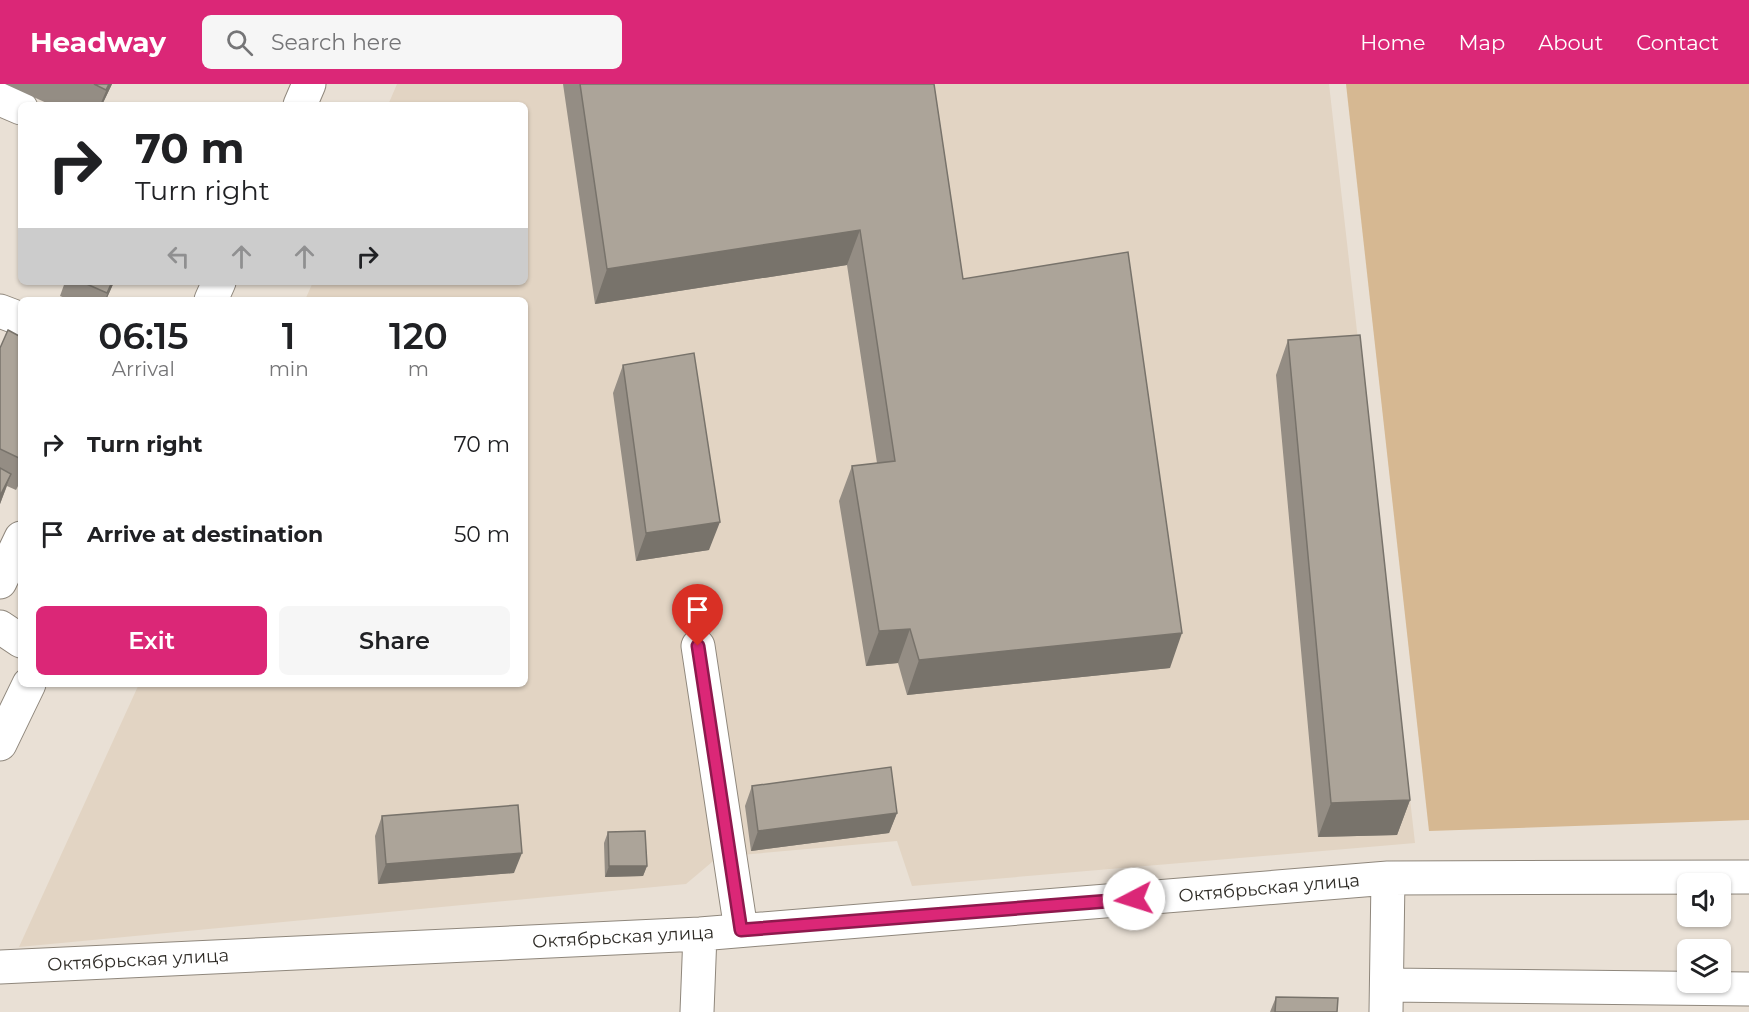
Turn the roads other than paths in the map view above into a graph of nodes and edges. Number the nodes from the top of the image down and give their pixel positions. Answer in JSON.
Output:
{"nodes":[{"id":1,"x":309,"y":84,"type":"edge"},
{"id":2,"x":0,"y":99,"type":"edge"},
{"id":3,"x":301,"y":102,"type":"edge"},
{"id":4,"x":18,"y":107,"type":"edge"},
{"id":5,"x":0,"y":311,"type":"edge"},
{"id":6,"x":18,"y":318,"type":"edge"},
{"id":7,"x":18,"y":544,"type":"edge"},
{"id":8,"x":0,"y":582,"type":"edge"},
{"id":9,"x":0,"y":627,"type":"edge"},
{"id":10,"x":18,"y":639,"type":"edge"},
{"id":11,"x":698,"y":646,"type":"dead end"},
{"id":12,"x":28,"y":687,"type":"edge"},
{"id":13,"x":0,"y":744,"type":"edge"},
{"id":14,"x":1749,"y":877,"type":"edge"},
{"id":15,"x":1388,"y":879,"type":"junction"},
{"id":16,"x":741,"y":930,"type":"junction"},
{"id":17,"x":700,"y":934,"type":"junction"},
{"id":18,"x":0,"y":967,"type":"edge"},
{"id":19,"x":1749,"y":989,"type":"edge"},
{"id":20,"x":1386,"y":999,"type":"edge"},
{"id":21,"x":698,"y":1012,"type":"edge"}],
"edges":[{"from":1,"to":3,"type":"street"},
{"from":2,"to":4,"type":"street"},
{"from":5,"to":6,"type":"street"},
{"from":7,"to":8,"type":"street"},
{"from":9,"to":10,"type":"street"},
{"from":11,"to":16,"type":"street"},
{"from":12,"to":13,"type":"street"},
{"from":14,"to":15,"type":"street","name":"Октябрьская улица"},
{"from":15,"to":16,"type":"street","name":"Октябрьская улица"},
{"from":15,"to":20,"type":"street"},
{"from":16,"to":17,"type":"street","name":"Октябрьская улица"},
{"from":17,"to":18,"type":"street","name":"Октябрьская улица"},
{"from":17,"to":21,"type":"street"},
{"from":19,"to":20,"type":"street"}]}
